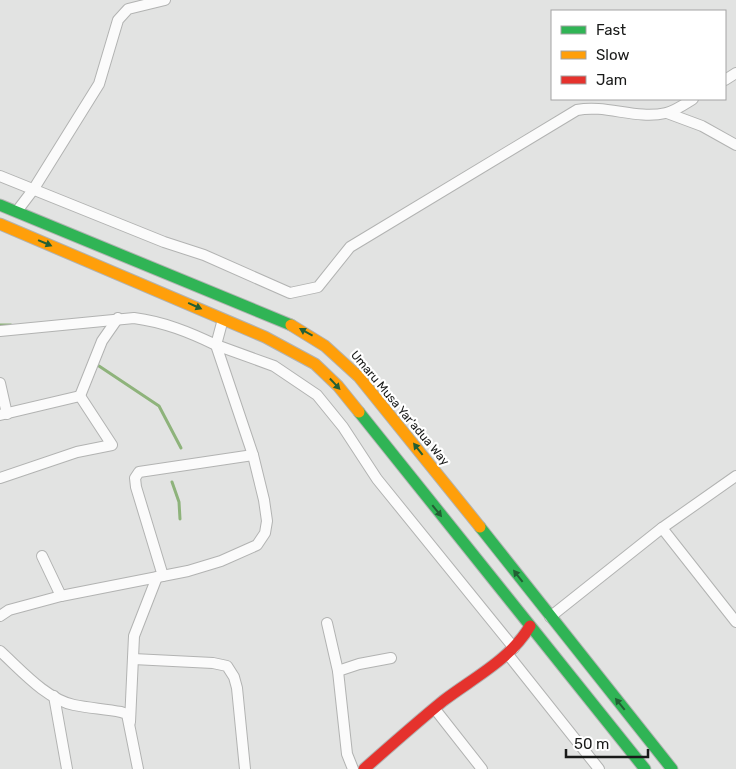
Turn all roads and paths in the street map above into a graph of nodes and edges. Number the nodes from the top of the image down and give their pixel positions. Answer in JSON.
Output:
{"nodes":[{"id":1,"x":165,"y":0,"type":"edge"},
{"id":2,"x":691,"y":100,"type":"edge"},
{"id":3,"x":667,"y":113,"type":"junction"},
{"id":4,"x":736,"y":145,"type":"edge"},
{"id":5,"x":0,"y":176,"type":"edge"},
{"id":6,"x":33,"y":190,"type":"junction"},
{"id":7,"x":0,"y":205,"type":"edge"},
{"id":8,"x":17,"y":212,"type":"junction"},
{"id":9,"x":0,"y":224,"type":"edge"},
{"id":10,"x":118,"y":318,"type":"junction"},
{"id":11,"x":223,"y":319,"type":"junction"},
{"id":12,"x":0,"y":331,"type":"edge"},
{"id":13,"x":216,"y":345,"type":"junction"},
{"id":14,"x":0,"y":383,"type":"edge"},
{"id":15,"x":80,"y":396,"type":"junction"},
{"id":16,"x":4,"y":414,"type":"edge"},
{"id":17,"x":253,"y":455,"type":"junction"},
{"id":18,"x":736,"y":476,"type":"edge"},
{"id":19,"x":0,"y":478,"type":"edge"},
{"id":20,"x":662,"y":528,"type":"junction"},
{"id":21,"x":42,"y":556,"type":"dead end"},
{"id":22,"x":160,"y":576,"type":"junction"},
{"id":23,"x":61,"y":596,"type":"junction"},
{"id":24,"x":0,"y":616,"type":"edge"},
{"id":25,"x":550,"y":617,"type":"junction"},
{"id":26,"x":327,"y":622,"type":"dead end"},
{"id":27,"x":736,"y":622,"type":"edge"},
{"id":28,"x":530,"y":626,"type":"junction"},
{"id":29,"x":541,"y":640,"type":"junction"},
{"id":30,"x":0,"y":651,"type":"edge"},
{"id":31,"x":512,"y":652,"type":"junction"},
{"id":32,"x":391,"y":658,"type":"dead end"},
{"id":33,"x":133,"y":659,"type":"junction"},
{"id":34,"x":338,"y":670,"type":"junction"},
{"id":35,"x":54,"y":696,"type":"junction"},
{"id":36,"x":438,"y":713,"type":"junction"},
{"id":37,"x":130,"y":723,"type":"junction"},
{"id":38,"x":67,"y":769,"type":"edge"},
{"id":39,"x":138,"y":769,"type":"edge"},
{"id":40,"x":245,"y":769,"type":"edge"},
{"id":41,"x":354,"y":769,"type":"edge"},
{"id":42,"x":364,"y":769,"type":"edge"},
{"id":43,"x":372,"y":769,"type":"edge"},
{"id":44,"x":482,"y":769,"type":"edge"},
{"id":45,"x":599,"y":769,"type":"edge"},
{"id":46,"x":645,"y":769,"type":"edge"},
{"id":47,"x":672,"y":769,"type":"edge"}],
"edges":[{"from":1,"to":6,"type":"street"},
{"from":2,"to":3,"type":"street"},
{"from":3,"to":4,"type":"street"},
{"from":3,"to":6,"type":"street"},
{"from":5,"to":6,"type":"street"},
{"from":6,"to":8,"type":"street"},
{"from":7,"to":8,"type":"main road","name":"Umaru Musa Yar'adua Way"},
{"from":25,"to":8,"type":"main road","name":"Umaru Musa Yar'adua Way","one_way":true},
{"from":9,"to":11,"type":"main road","one_way":true},
{"from":10,"to":12,"type":"street"},
{"from":10,"to":13,"type":"street"},
{"from":10,"to":15,"type":"street"},
{"from":11,"to":13,"type":"street"},
{"from":11,"to":28,"type":"main road","one_way":true},
{"from":13,"to":17,"type":"street"},
{"from":13,"to":31,"type":"street"},
{"from":14,"to":16,"type":"street"},
{"from":15,"to":16,"type":"street"},
{"from":15,"to":19,"type":"street"},
{"from":17,"to":22,"type":"street"},
{"from":17,"to":22,"type":"street"},
{"from":18,"to":20,"type":"street"},
{"from":20,"to":25,"type":"street"},
{"from":20,"to":27,"type":"street"},
{"from":21,"to":23,"type":"street"},
{"from":22,"to":23,"type":"street"},
{"from":22,"to":33,"type":"street"},
{"from":23,"to":24,"type":"street"},
{"from":47,"to":25,"type":"main road","name":"Umaru Musa Yar'adua Way","one_way":true},
{"from":26,"to":34,"type":"street"},
{"from":28,"to":29,"type":"main road"},
{"from":28,"to":31,"type":"main road"},
{"from":29,"to":31,"type":"main road"},
{"from":29,"to":46,"type":"main road"},
{"from":30,"to":35,"type":"street"},
{"from":31,"to":36,"type":"main road"},
{"from":31,"to":42,"type":"main road"},
{"from":31,"to":45,"type":"street"},
{"from":32,"to":34,"type":"street"},
{"from":33,"to":37,"type":"street"},
{"from":33,"to":40,"type":"street"},
{"from":34,"to":41,"type":"street"},
{"from":35,"to":37,"type":"street"},
{"from":35,"to":38,"type":"street"},
{"from":36,"to":43,"type":"main road"},
{"from":36,"to":44,"type":"street"},
{"from":37,"to":39,"type":"street"}]}
